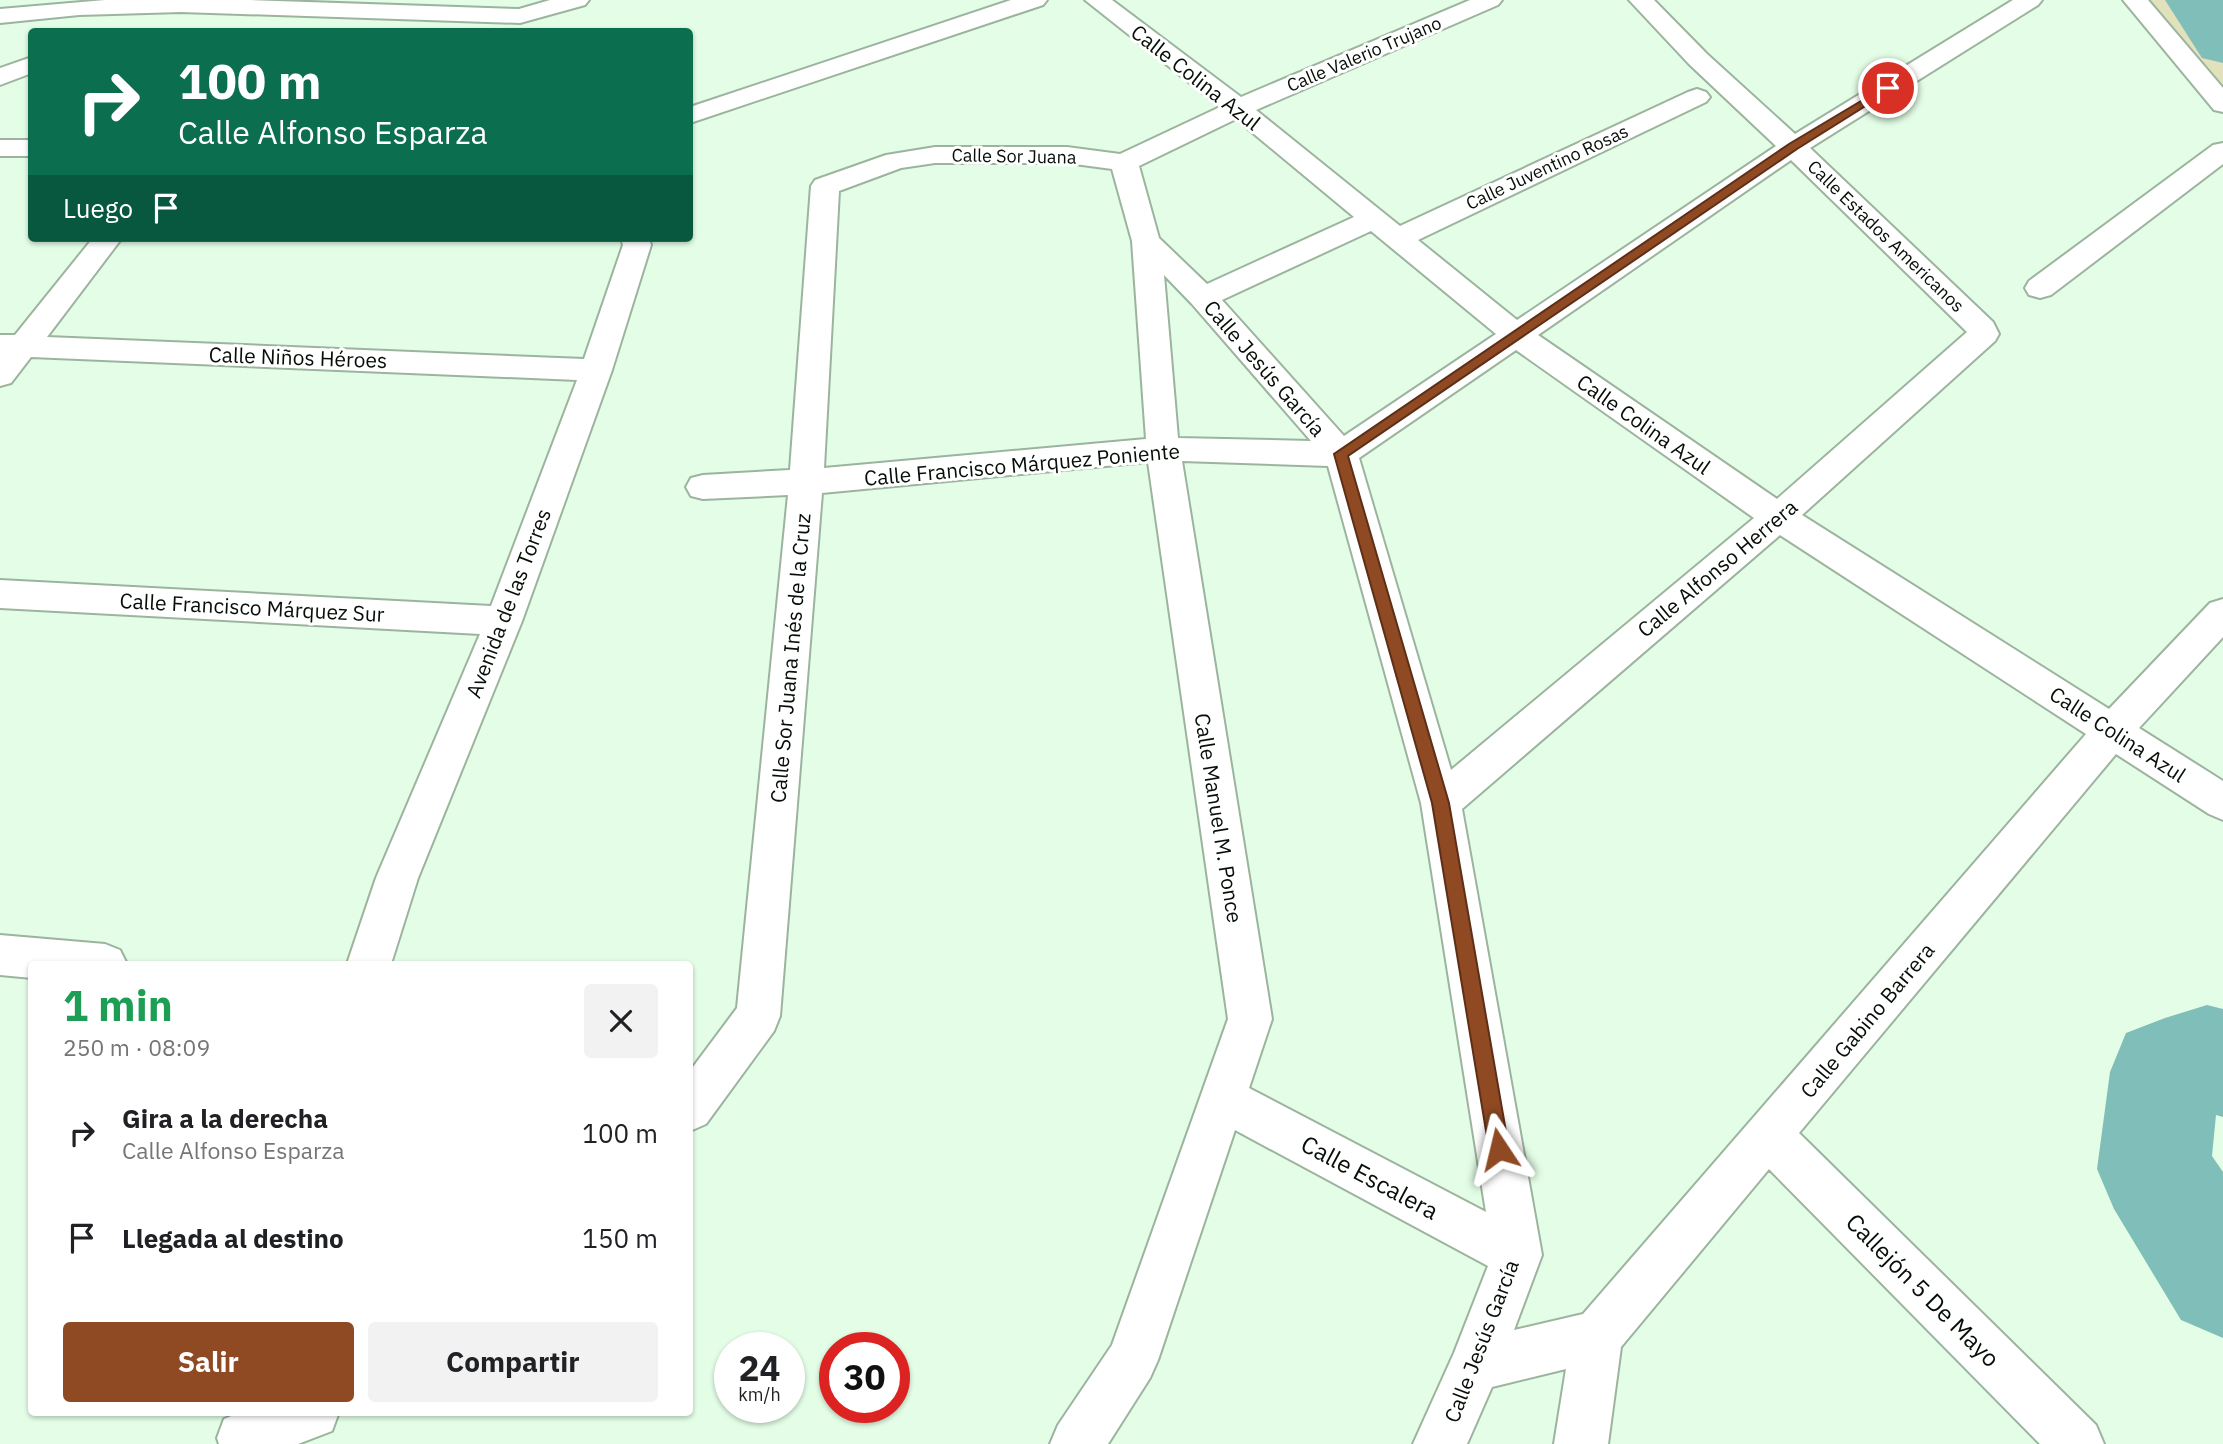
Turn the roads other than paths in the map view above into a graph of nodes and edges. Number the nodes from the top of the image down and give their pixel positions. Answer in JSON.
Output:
{"nodes":[{"id":1,"x":577,"y":0,"type":"edge"},
{"id":2,"x":1035,"y":0,"type":"edge"},
{"id":3,"x":1097,"y":0,"type":"edge"},
{"id":4,"x":1490,"y":0,"type":"edge"},
{"id":5,"x":1641,"y":0,"type":"edge"},
{"id":6,"x":2030,"y":0,"type":"edge"},
{"id":7,"x":2135,"y":0,"type":"edge"},
{"id":8,"x":294,"y":7,"type":"junction"},
{"id":9,"x":0,"y":16,"type":"edge"},
{"id":10,"x":520,"y":16,"type":"edge"},
{"id":11,"x":277,"y":28,"type":"edge"},
{"id":12,"x":28,"y":66,"type":"edge"},
{"id":13,"x":0,"y":77,"type":"edge"},
{"id":14,"x":1697,"y":97,"type":"dead end"},
{"id":15,"x":2223,"y":104,"type":"edge"},
{"id":16,"x":1238,"y":108,"type":"junction"},
{"id":17,"x":693,"y":114,"type":"edge"},
{"id":18,"x":1793,"y":146,"type":"junction"},
{"id":19,"x":0,"y":148,"type":"edge"},
{"id":20,"x":28,"y":148,"type":"edge"},
{"id":21,"x":2223,"y":151,"type":"edge"},
{"id":22,"x":1124,"y":163,"type":"junction"},
{"id":23,"x":825,"y":186,"type":"joint"},
{"id":24,"x":1386,"y":228,"type":"junction"},
{"id":25,"x":1146,"y":241,"type":"junction"},
{"id":26,"x":104,"y":242,"type":"edge"},
{"id":27,"x":636,"y":242,"type":"edge"},
{"id":28,"x":2040,"y":288,"type":"dead end"},
{"id":29,"x":1203,"y":297,"type":"junction"},
{"id":30,"x":1980,"y":327,"type":"joint"},
{"id":31,"x":1515,"y":334,"type":"junction"},
{"id":32,"x":11,"y":345,"type":"edge"},
{"id":33,"x":596,"y":370,"type":"junction"},
{"id":34,"x":0,"y":375,"type":"edge"},
{"id":35,"x":1163,"y":449,"type":"junction"},
{"id":36,"x":1341,"y":454,"type":"junction"},
{"id":37,"x":806,"y":482,"type":"junction"},
{"id":38,"x":703,"y":487,"type":"dead end"},
{"id":39,"x":1778,"y":517,"type":"junction"},
{"id":40,"x":0,"y":594,"type":"edge"},
{"id":41,"x":2223,"y":613,"type":"edge"},
{"id":42,"x":504,"y":621,"type":"junction"},
{"id":43,"x":2113,"y":730,"type":"junction"},
{"id":44,"x":2223,"y":802,"type":"edge"},
{"id":45,"x":1441,"y":803,"type":"junction"},
{"id":46,"x":0,"y":955,"type":"edge"},
{"id":47,"x":70,"y":961,"type":"edge"},
{"id":48,"x":370,"y":961,"type":"edge"},
{"id":49,"x":1223,"y":1098,"type":"junction"},
{"id":50,"x":693,"y":1104,"type":"edge"},
{"id":51,"x":1769,"y":1136,"type":"junction"},
{"id":52,"x":1517,"y":1255,"type":"junction"},
{"id":53,"x":1597,"y":1336,"type":"junction"},
{"id":54,"x":1475,"y":1365,"type":"junction"},
{"id":55,"x":298,"y":1416,"type":"edge"},
{"id":56,"x":244,"y":1431,"type":"edge"},
{"id":57,"x":1077,"y":1444,"type":"edge"},
{"id":58,"x":1440,"y":1444,"type":"edge"},
{"id":59,"x":1581,"y":1444,"type":"edge"},
{"id":60,"x":2077,"y":1444,"type":"edge"}],
"edges":[{"from":1,"to":10,"type":"street"},
{"from":2,"to":17,"type":"street"},
{"from":3,"to":16,"type":"street","name":"Calle Colina Azul"},
{"from":4,"to":16,"type":"street","name":"Calle Valerio Trujano"},
{"from":5,"to":18,"type":"street","name":"Calle Estados Americanos"},
{"from":6,"to":18,"type":"street"},
{"from":7,"to":15,"type":"street"},
{"from":8,"to":9,"type":"street"},
{"from":8,"to":10,"type":"street"},
{"from":8,"to":11,"type":"street"},
{"from":12,"to":13,"type":"street"},
{"from":14,"to":24,"type":"street","name":"Calle Juventino Rosas"},
{"from":16,"to":22,"type":"street"},
{"from":16,"to":24,"type":"street","name":"Calle Colina Azul"},
{"from":18,"to":30,"type":"street","name":"Calle Estados Americanos"},
{"from":18,"to":31,"type":"street"},
{"from":19,"to":20,"type":"street"},
{"from":21,"to":28,"type":"street"},
{"from":22,"to":23,"type":"street","name":"Calle Sor Juana"},
{"from":22,"to":25,"type":"street","name":"Calle Manuel M. Ponce"},
{"from":23,"to":37,"type":"street","name":"Calle Sor Juana Inés de la Cruz"},
{"from":24,"to":29,"type":"street","name":"Calle Juventino Rosas"},
{"from":24,"to":31,"type":"street","name":"Calle Colina Azul"},
{"from":25,"to":29,"type":"street","name":"Calle Jesús García"},
{"from":25,"to":35,"type":"street","name":"Calle Manuel M. Ponce"},
{"from":26,"to":32,"type":"street"},
{"from":27,"to":33,"type":"street","name":"Avenida de las Torres"},
{"from":29,"to":36,"type":"street","name":"Calle Jesús García"},
{"from":30,"to":39,"type":"street","name":"Calle Alfonso Herrera"},
{"from":31,"to":36,"type":"street"},
{"from":31,"to":39,"type":"street","name":"Calle Colina Azul"},
{"from":32,"to":33,"type":"street","name":"Calle Niños Héroes"},
{"from":32,"to":34,"type":"street"},
{"from":33,"to":42,"type":"street","name":"Avenida de las Torres"},
{"from":35,"to":36,"type":"street","name":"Calle Francisco Márquez Poniente"},
{"from":35,"to":37,"type":"street","name":"Calle Francisco Márquez Poniente"},
{"from":35,"to":49,"type":"street","name":"Calle Manuel M. Ponce"},
{"from":36,"to":45,"type":"street","name":"Calle Jesús García"},
{"from":37,"to":38,"type":"street","name":"Calle Francisco Márquez Poniente"},
{"from":37,"to":50,"type":"street","name":"Calle Sor Juana Inés de la Cruz"},
{"from":39,"to":43,"type":"street","name":"Calle Colina Azul"},
{"from":39,"to":45,"type":"street","name":"Calle Alfonso Herrera"},
{"from":40,"to":42,"type":"street","name":"Calle Francisco Márquez Sur"},
{"from":41,"to":43,"type":"street","name":"Calle Gabino Barrera"},
{"from":42,"to":48,"type":"street","name":"Avenida de las Torres"},
{"from":43,"to":44,"type":"street","name":"Calle Colina Azul"},
{"from":43,"to":51,"type":"street","name":"Calle Gabino Barrera"},
{"from":45,"to":52,"type":"street","name":"Calle Jesús García"},
{"from":46,"to":47,"type":"street"},
{"from":49,"to":52,"type":"street","name":"Calle Escalera"},
{"from":49,"to":57,"type":"street","name":"Calle Manuel M. Ponce"},
{"from":51,"to":53,"type":"street","name":"Calle Gabino Barrera"},
{"from":51,"to":60,"type":"street","name":"Callejón 5 De Mayo"},
{"from":52,"to":54,"type":"street","name":"Calle Jesús García"},
{"from":53,"to":54,"type":"street"},
{"from":53,"to":59,"type":"street"},
{"from":54,"to":58,"type":"street","name":"Calle Jesús García"},
{"from":55,"to":56,"type":"street"}]}
